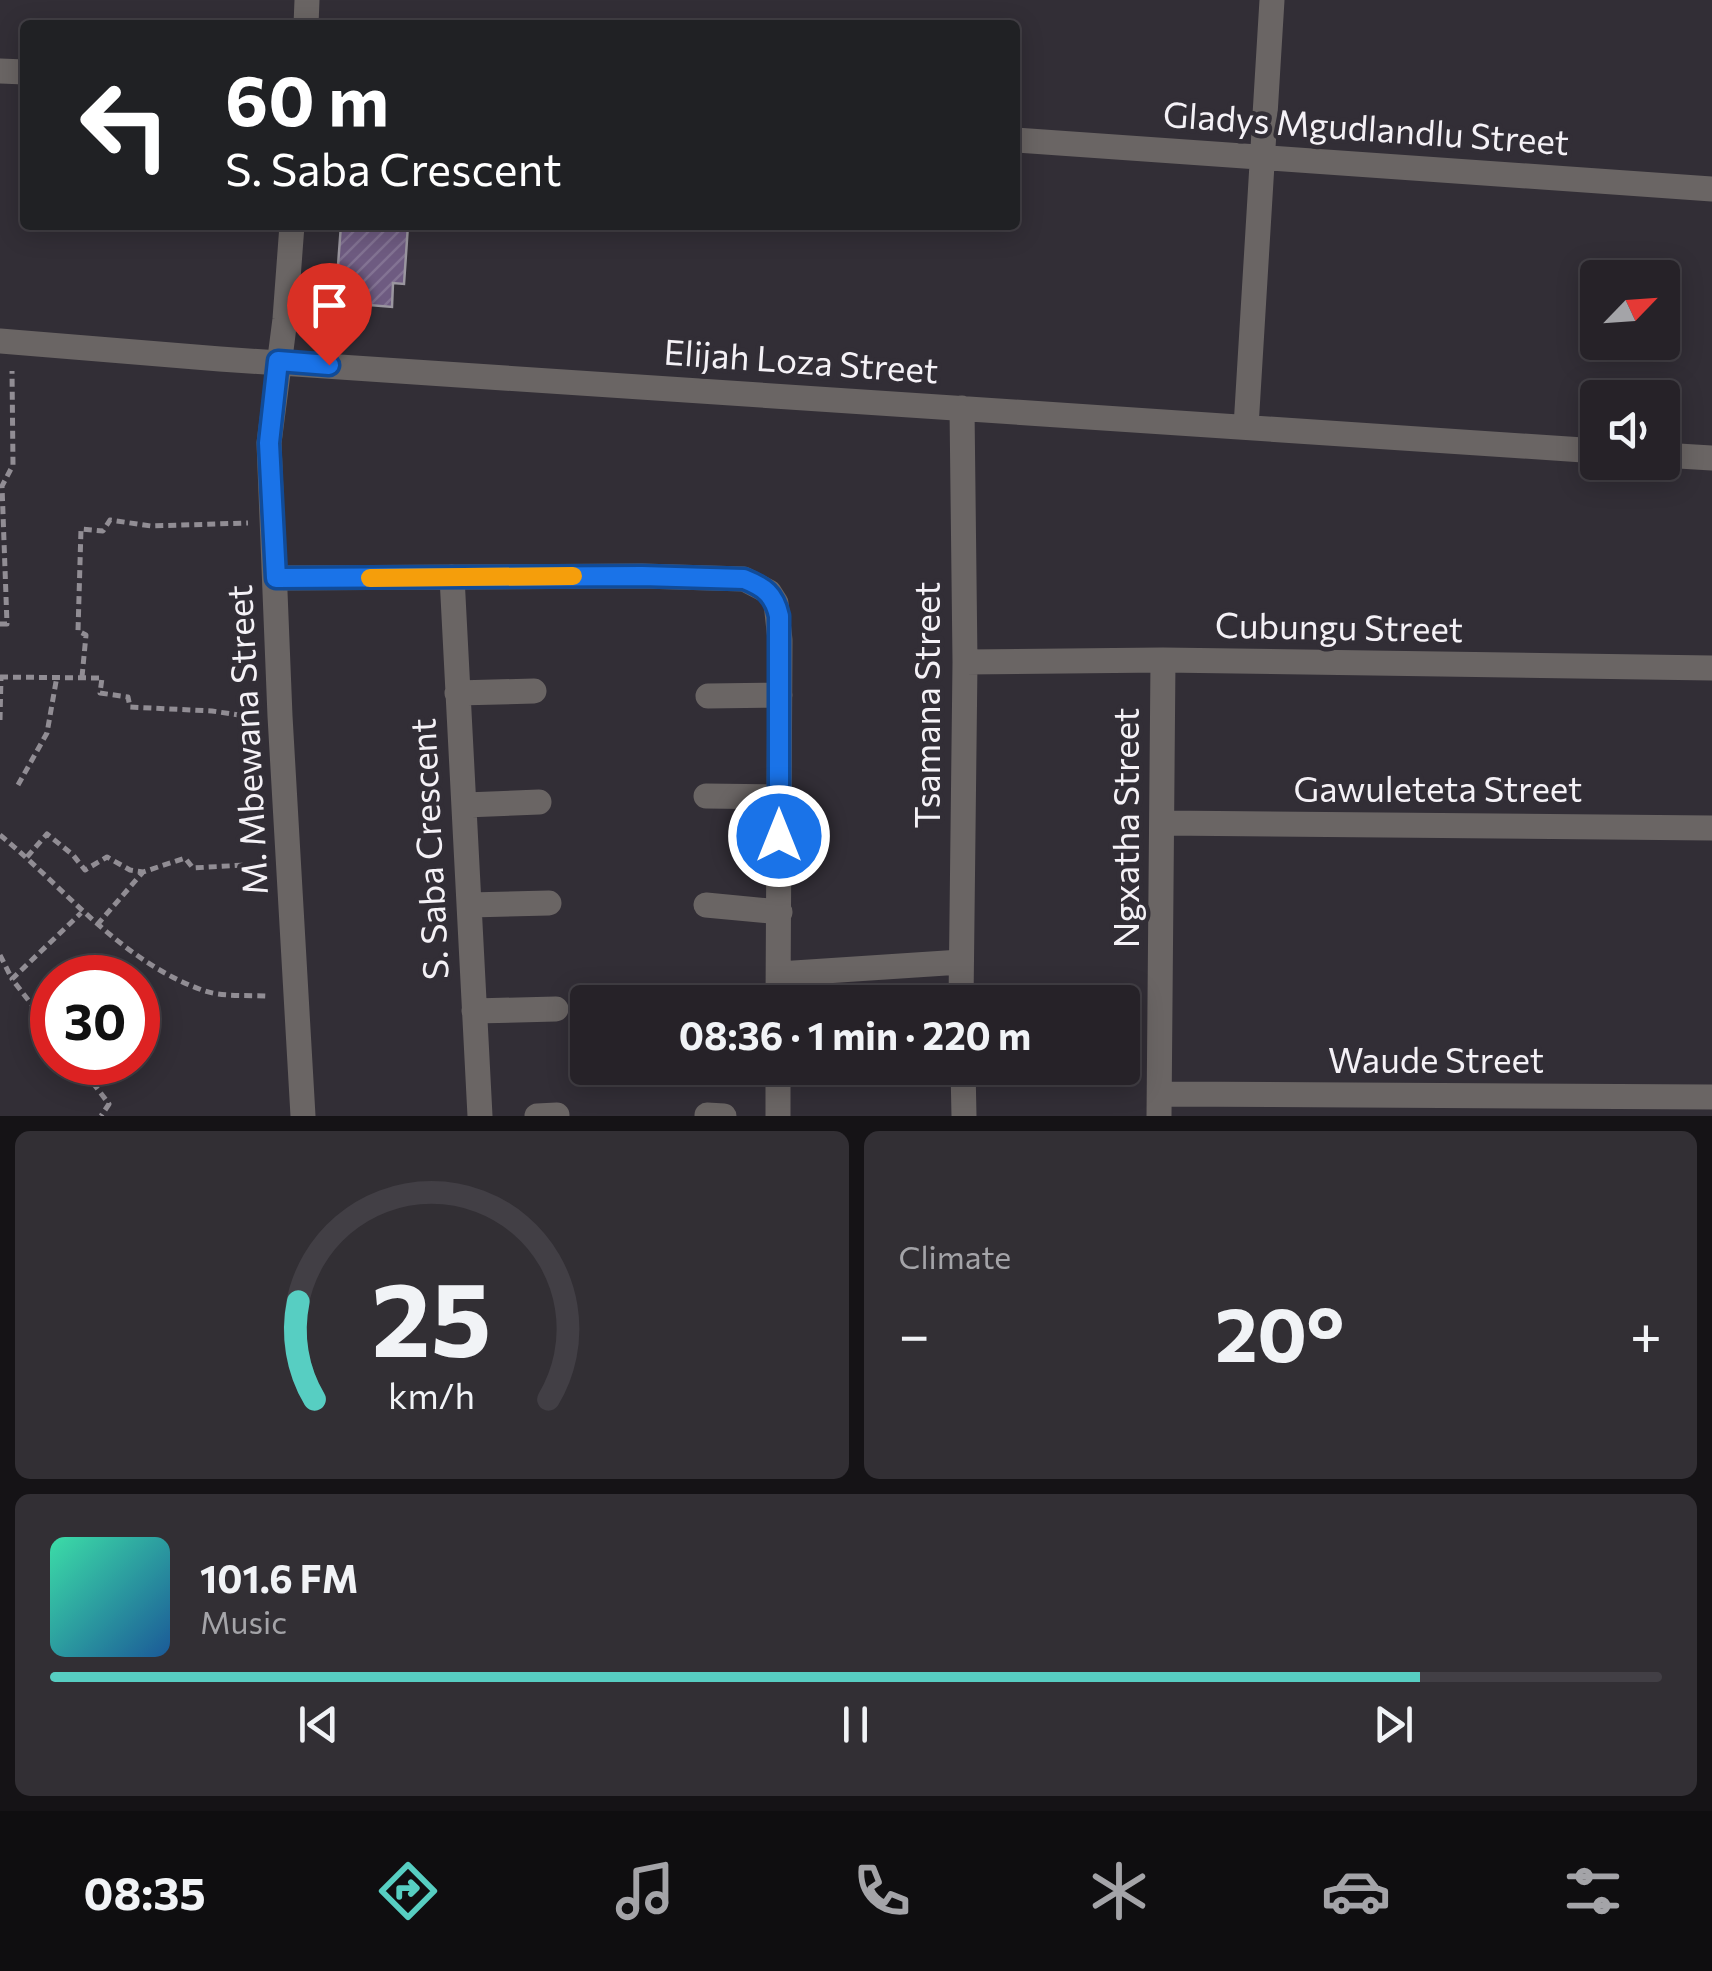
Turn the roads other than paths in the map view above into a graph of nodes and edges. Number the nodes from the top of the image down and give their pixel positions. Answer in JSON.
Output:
{"nodes":[{"id":1,"x":1272,"y":0,"type":"edge"},
{"id":2,"x":1020,"y":140,"type":"edge"},
{"id":3,"x":1262,"y":157,"type":"junction"},
{"id":4,"x":1712,"y":189,"type":"edge"},
{"id":5,"x":292,"y":230,"type":"edge"},
{"id":6,"x":0,"y":341,"type":"edge"},
{"id":7,"x":278,"y":361,"type":"junction"},
{"id":8,"x":962,"y":408,"type":"junction"},
{"id":9,"x":1246,"y":427,"type":"junction"},
{"id":10,"x":1580,"y":450,"type":"edge"},
{"id":11,"x":1680,"y":456,"type":"edge"},
{"id":12,"x":1712,"y":458,"type":"edge"},
{"id":13,"x":276,"y":578,"type":"junction"},
{"id":14,"x":452,"y":578,"type":"junction"},
{"id":15,"x":1163,"y":660,"type":"junction"},
{"id":16,"x":964,"y":662,"type":"junction"},
{"id":17,"x":1712,"y":668,"type":"edge"},
{"id":18,"x":534,"y":691,"type":"dead end"},
{"id":19,"x":457,"y":693,"type":"junction"},
{"id":20,"x":780,"y":695,"type":"junction"},
{"id":21,"x":708,"y":696,"type":"dead end"},
{"id":22,"x":706,"y":796,"type":"dead end"},
{"id":23,"x":779,"y":797,"type":"junction"},
{"id":24,"x":540,"y":802,"type":"dead end"},
{"id":25,"x":465,"y":805,"type":"junction"},
{"id":26,"x":1163,"y":823,"type":"junction"},
{"id":27,"x":1712,"y":828,"type":"edge"},
{"id":28,"x":549,"y":903,"type":"dead end"},
{"id":29,"x":469,"y":905,"type":"junction"},
{"id":30,"x":706,"y":905,"type":"dead end"},
{"id":31,"x":780,"y":912,"type":"junction"},
{"id":32,"x":960,"y":962,"type":"junction"},
{"id":33,"x":779,"y":974,"type":"junction"},
{"id":34,"x":779,"y":985,"type":"edge"},
{"id":35,"x":961,"y":985,"type":"edge"},
{"id":36,"x":556,"y":1009,"type":"dead end"},
{"id":37,"x":474,"y":1011,"type":"junction"},
{"id":38,"x":778,"y":1085,"type":"edge"},
{"id":39,"x":963,"y":1085,"type":"edge"},
{"id":40,"x":1712,"y":1097,"type":"edge"},
{"id":41,"x":1160,"y":1105,"type":"edge"},
{"id":42,"x":557,"y":1115,"type":"edge"},
{"id":43,"x":707,"y":1115,"type":"edge"},
{"id":44,"x":303,"y":1116,"type":"edge"},
{"id":45,"x":480,"y":1116,"type":"edge"},
{"id":46,"x":538,"y":1116,"type":"edge"},
{"id":47,"x":724,"y":1116,"type":"edge"},
{"id":48,"x":778,"y":1116,"type":"edge"},
{"id":49,"x":964,"y":1116,"type":"edge"}],
"edges":[{"from":1,"to":3,"type":"street"},
{"from":2,"to":3,"type":"street","name":"Gladys Mgudlandlu Street"},
{"from":3,"to":4,"type":"street","name":"Gladys Mgudlandlu Street"},
{"from":3,"to":9,"type":"street"},
{"from":5,"to":7,"type":"street","name":"M. Mbewana Street"},
{"from":6,"to":7,"type":"street","name":"Elijah Loza Street"},
{"from":7,"to":8,"type":"street","name":"Elijah Loza Street"},
{"from":7,"to":13,"type":"street","name":"M. Mbewana Street"},
{"from":8,"to":9,"type":"street","name":"Elijah Loza Street"},
{"from":8,"to":16,"type":"street","name":"Tsamana Street"},
{"from":9,"to":10,"type":"street","name":"Elijah Loza Street"},
{"from":11,"to":12,"type":"street"},
{"from":13,"to":14,"type":"street"},
{"from":13,"to":44,"type":"street","name":"M. Mbewana Street"},
{"from":14,"to":19,"type":"street","name":"S. Saba Crescent"},
{"from":14,"to":20,"type":"street"},
{"from":15,"to":16,"type":"street","name":"Cubungu Street"},
{"from":15,"to":17,"type":"street","name":"Cubungu Street"},
{"from":15,"to":26,"type":"street","name":"Ngxatha Street"},
{"from":16,"to":32,"type":"street","name":"Tsamana Street"},
{"from":18,"to":19,"type":"street"},
{"from":19,"to":25,"type":"street","name":"S. Saba Crescent"},
{"from":20,"to":21,"type":"street"},
{"from":20,"to":23,"type":"street"},
{"from":22,"to":23,"type":"street"},
{"from":23,"to":31,"type":"street"},
{"from":24,"to":25,"type":"street"},
{"from":25,"to":29,"type":"street","name":"S. Saba Crescent"},
{"from":26,"to":27,"type":"street","name":"Gawuleteta Street"},
{"from":26,"to":41,"type":"street","name":"Ngxatha Street"},
{"from":28,"to":29,"type":"street"},
{"from":29,"to":37,"type":"street","name":"S. Saba Crescent"},
{"from":30,"to":31,"type":"street"},
{"from":31,"to":33,"type":"street"},
{"from":32,"to":33,"type":"street"},
{"from":32,"to":35,"type":"street","name":"Tsamana Street"},
{"from":33,"to":34,"type":"street"},
{"from":36,"to":37,"type":"street"},
{"from":37,"to":45,"type":"street","name":"S. Saba Crescent"},
{"from":38,"to":48,"type":"street"},
{"from":39,"to":49,"type":"street"},
{"from":40,"to":41,"type":"street","name":"Waude Street"},
{"from":42,"to":46,"type":"street"},
{"from":43,"to":47,"type":"street"}]}
